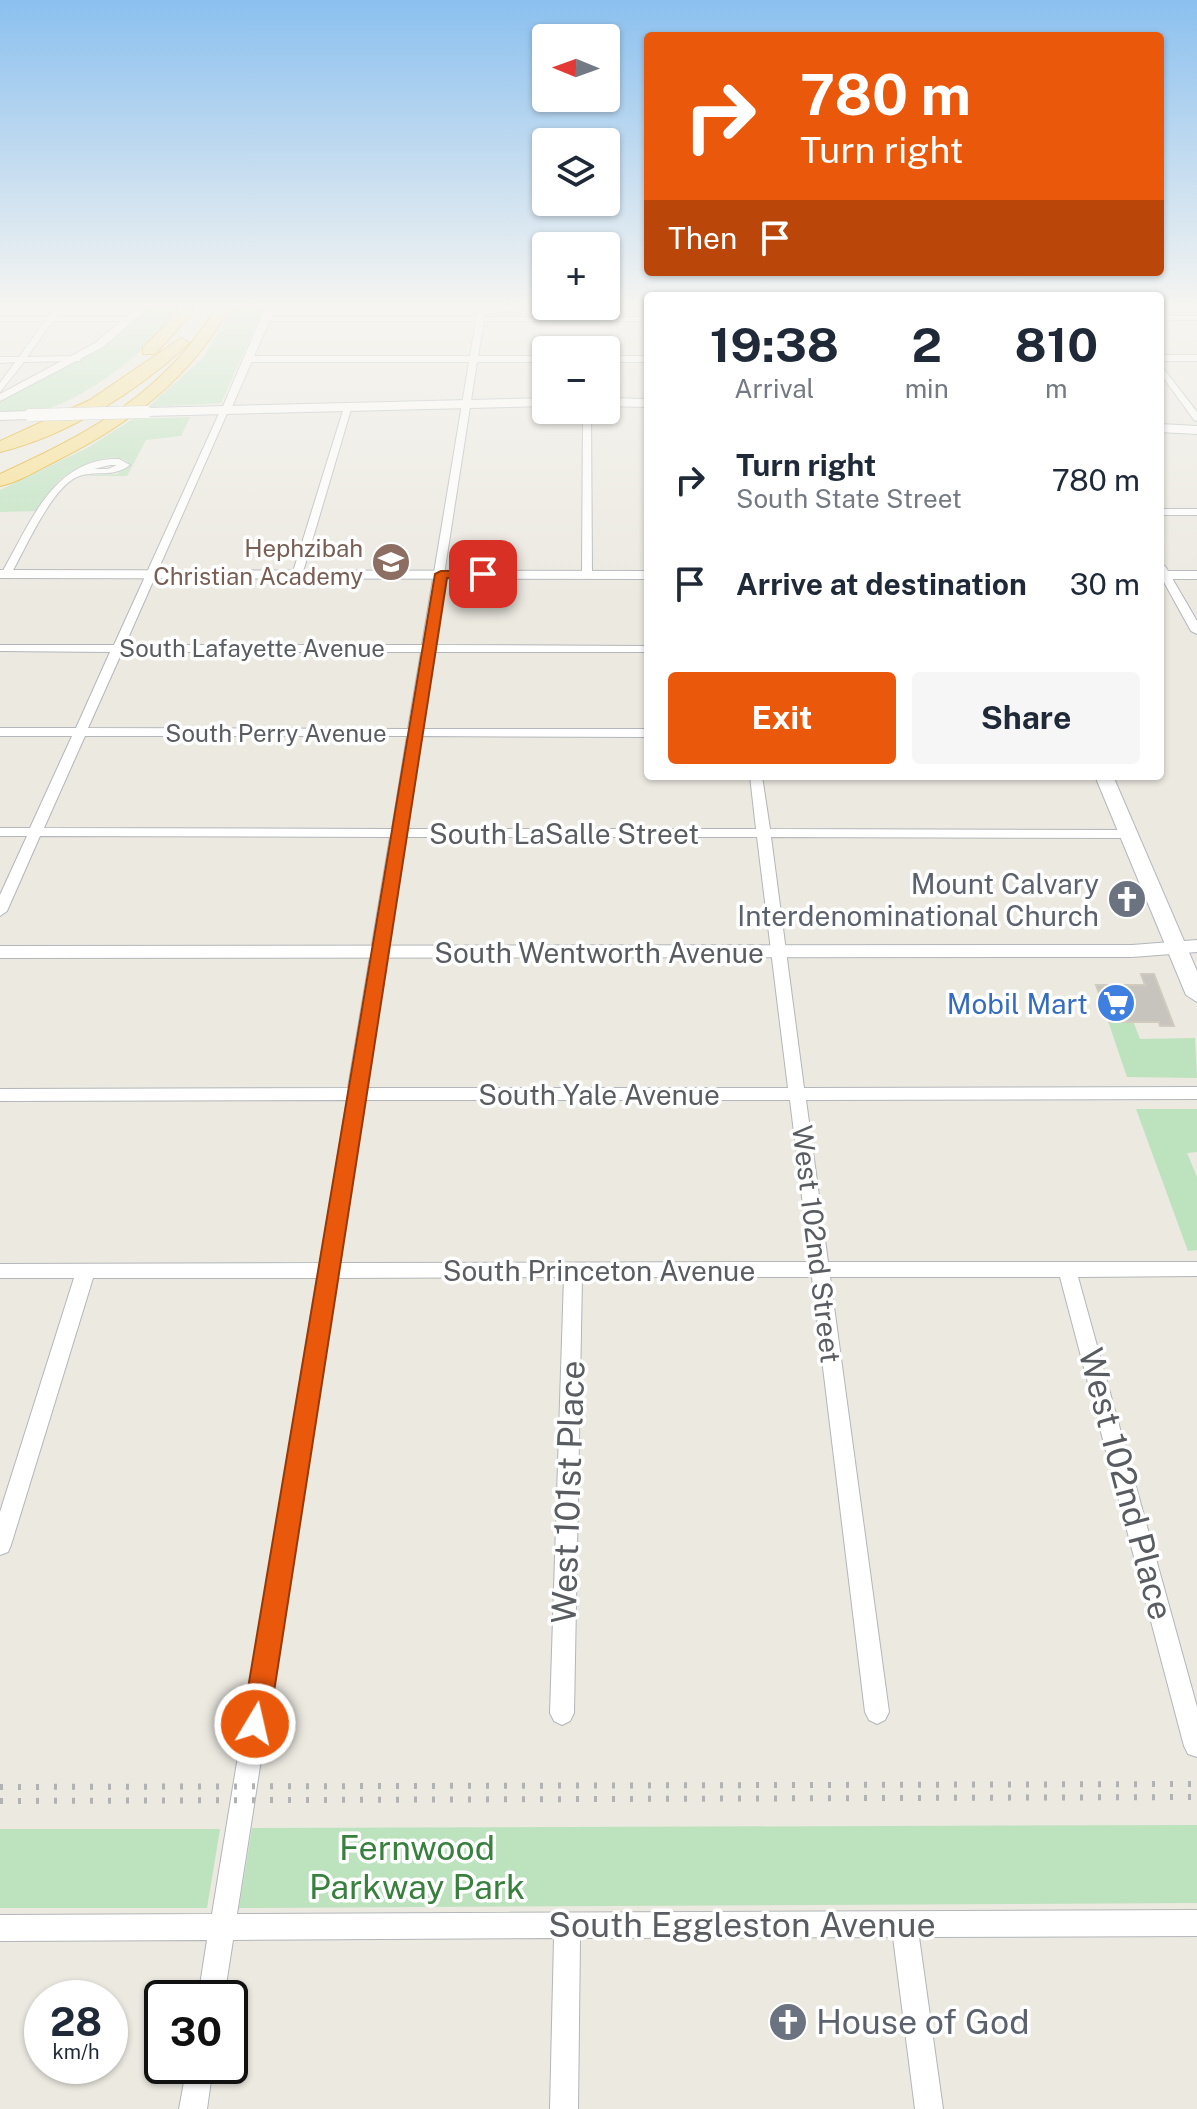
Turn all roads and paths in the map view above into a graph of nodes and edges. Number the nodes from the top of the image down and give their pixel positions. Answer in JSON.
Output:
{"nodes":[{"id":1,"x":61,"y":404,"type":"edge"},
{"id":2,"x":93,"y":404,"type":"edge"},
{"id":3,"x":139,"y":404,"type":"edge"},
{"id":4,"x":227,"y":404,"type":"edge"},
{"id":5,"x":386,"y":404,"type":"edge"},
{"id":6,"x":467,"y":404,"type":"edge"},
{"id":7,"x":348,"y":406,"type":"junction"},
{"id":8,"x":225,"y":409,"type":"junction"},
{"id":9,"x":0,"y":416,"type":"edge"},
{"id":10,"x":587,"y":424,"type":"edge"},
{"id":11,"x":1164,"y":428,"type":"edge"},
{"id":12,"x":1197,"y":430,"type":"edge"},
{"id":13,"x":0,"y":436,"type":"edge"},
{"id":14,"x":0,"y":447,"type":"edge"},
{"id":15,"x":83,"y":472,"type":"dead end"},
{"id":16,"x":0,"y":483,"type":"edge"},
{"id":17,"x":1164,"y":512,"type":"edge"},
{"id":18,"x":1197,"y":512,"type":"edge"},
{"id":19,"x":1164,"y":572,"type":"edge"},
{"id":20,"x":3,"y":574,"type":"edge"},
{"id":21,"x":152,"y":574,"type":"junction"},
{"id":22,"x":441,"y":574,"type":"junction"},
{"id":23,"x":297,"y":575,"type":"junction"},
{"id":24,"x":587,"y":575,"type":"junction"},
{"id":25,"x":644,"y":575,"type":"edge"},
{"id":26,"x":1164,"y":575,"type":"edge"},
{"id":27,"x":1197,"y":575,"type":"edge"},
{"id":28,"x":1197,"y":631,"type":"edge"},
{"id":29,"x":0,"y":648,"type":"edge"},
{"id":30,"x":119,"y":648,"type":"junction"},
{"id":31,"x":429,"y":648,"type":"junction"},
{"id":32,"x":644,"y":649,"type":"edge"},
{"id":33,"x":0,"y":732,"type":"edge"},
{"id":34,"x":80,"y":733,"type":"junction"},
{"id":35,"x":416,"y":733,"type":"junction"},
{"id":36,"x":644,"y":733,"type":"edge"},
{"id":37,"x":756,"y":780,"type":"edge"},
{"id":38,"x":1106,"y":780,"type":"edge"},
{"id":39,"x":0,"y":832,"type":"edge"},
{"id":40,"x":35,"y":832,"type":"junction"},
{"id":41,"x":763,"y":832,"type":"junction"},
{"id":42,"x":399,"y":833,"type":"junction"},
{"id":43,"x":1129,"y":834,"type":"junction"},
{"id":44,"x":0,"y":911,"type":"edge"},
{"id":45,"x":1187,"y":948,"type":"edge"},
{"id":46,"x":779,"y":951,"type":"junction"},
{"id":47,"x":0,"y":952,"type":"edge"},
{"id":48,"x":380,"y":952,"type":"junction"},
{"id":49,"x":1197,"y":995,"type":"edge"},
{"id":50,"x":1197,"y":1093,"type":"edge"},
{"id":51,"x":798,"y":1094,"type":"junction"},
{"id":52,"x":0,"y":1095,"type":"edge"},
{"id":53,"x":357,"y":1095,"type":"junction"},
{"id":54,"x":1067,"y":1269,"type":"junction"},
{"id":55,"x":1197,"y":1269,"type":"edge"},
{"id":56,"x":329,"y":1270,"type":"junction"},
{"id":57,"x":573,"y":1270,"type":"junction"},
{"id":58,"x":820,"y":1270,"type":"junction"},
{"id":59,"x":0,"y":1271,"type":"edge"},
{"id":60,"x":86,"y":1271,"type":"junction"},
{"id":61,"x":0,"y":1545,"type":"edge"},
{"id":62,"x":877,"y":1712,"type":"dead end"},
{"id":63,"x":562,"y":1713,"type":"dead end"},
{"id":64,"x":1196,"y":1746,"type":"edge"},
{"id":65,"x":1197,"y":1923,"type":"edge"},
{"id":66,"x":904,"y":1924,"type":"junction"},
{"id":67,"x":567,"y":1926,"type":"junction"},
{"id":68,"x":222,"y":1927,"type":"junction"},
{"id":69,"x":0,"y":1928,"type":"edge"},
{"id":70,"x":214,"y":1980,"type":"edge"},
{"id":71,"x":197,"y":2084,"type":"edge"},
{"id":72,"x":193,"y":2109,"type":"edge"},
{"id":73,"x":564,"y":2109,"type":"edge"},
{"id":74,"x":929,"y":2109,"type":"edge"}],
"edges":[{"from":1,"to":13,"type":"highway"},
{"from":2,"to":14,"type":"highway"},
{"from":3,"to":16,"type":"highway"},
{"from":4,"to":8,"type":"street"},
{"from":5,"to":7,"type":"main road"},
{"from":6,"to":22,"type":"street"},
{"from":7,"to":8,"type":"main road"},
{"from":7,"to":23,"type":"street"},
{"from":8,"to":9,"type":"main road","bridge":true},
{"from":8,"to":21,"type":"street"},
{"from":10,"to":24,"type":"street"},
{"from":11,"to":12,"type":"main road"},
{"from":15,"to":20,"type":"street"},
{"from":17,"to":18,"type":"street"},
{"from":19,"to":27,"type":"street"},
{"from":20,"to":21,"type":"street"},
{"from":21,"to":23,"type":"street"},
{"from":21,"to":30,"type":"street"},
{"from":22,"to":23,"type":"street"},
{"from":22,"to":24,"type":"street"},
{"from":22,"to":31,"type":"street"},
{"from":24,"to":25,"type":"street"},
{"from":26,"to":28,"type":"street"},
{"from":29,"to":30,"type":"street","name":"South Lafayette Avenue"},
{"from":30,"to":31,"type":"street","name":"South Lafayette Avenue"},
{"from":30,"to":34,"type":"street"},
{"from":31,"to":32,"type":"street","name":"South Lafayette Avenue"},
{"from":31,"to":35,"type":"street"},
{"from":33,"to":34,"type":"street","name":"South Perry Avenue"},
{"from":34,"to":35,"type":"street","name":"South Perry Avenue"},
{"from":34,"to":40,"type":"street"},
{"from":35,"to":36,"type":"street","name":"South Perry Avenue"},
{"from":35,"to":42,"type":"street"},
{"from":37,"to":41,"type":"street","name":"West 102nd Street"},
{"from":38,"to":43,"type":"main road"},
{"from":39,"to":40,"type":"street","name":"South LaSalle Street"},
{"from":40,"to":42,"type":"street","name":"South LaSalle Street"},
{"from":40,"to":44,"type":"street"},
{"from":41,"to":42,"type":"street","name":"South LaSalle Street"},
{"from":41,"to":43,"type":"street","name":"South LaSalle Street"},
{"from":41,"to":46,"type":"street","name":"West 102nd Street"},
{"from":42,"to":48,"type":"street"},
{"from":43,"to":45,"type":"main road"},
{"from":45,"to":46,"type":"street","name":"South Wentworth Avenue"},
{"from":45,"to":49,"type":"main road"},
{"from":46,"to":48,"type":"street","name":"South Wentworth Avenue"},
{"from":46,"to":51,"type":"street","name":"West 102nd Street"},
{"from":47,"to":48,"type":"street","name":"South Wentworth Avenue"},
{"from":48,"to":53,"type":"street"},
{"from":50,"to":51,"type":"street","name":"South Yale Avenue"},
{"from":51,"to":53,"type":"street","name":"South Yale Avenue"},
{"from":51,"to":58,"type":"street","name":"West 102nd Street"},
{"from":52,"to":53,"type":"street","name":"South Yale Avenue"},
{"from":53,"to":56,"type":"street"},
{"from":54,"to":55,"type":"street","name":"South Princeton Avenue"},
{"from":54,"to":58,"type":"street","name":"South Princeton Avenue"},
{"from":54,"to":64,"type":"street","name":"West 102nd Place"},
{"from":56,"to":57,"type":"street","name":"South Princeton Avenue"},
{"from":56,"to":60,"type":"street","name":"South Princeton Avenue"},
{"from":56,"to":68,"type":"street"},
{"from":57,"to":58,"type":"street","name":"South Princeton Avenue"},
{"from":57,"to":63,"type":"street","name":"West 101st Place"},
{"from":58,"to":62,"type":"street","name":"West 102nd Street"},
{"from":59,"to":60,"type":"street","name":"South Princeton Avenue"},
{"from":60,"to":61,"type":"street"},
{"from":65,"to":66,"type":"street","name":"South Eggleston Avenue"},
{"from":66,"to":67,"type":"street","name":"South Eggleston Avenue"},
{"from":66,"to":74,"type":"street"},
{"from":67,"to":68,"type":"street","name":"South Eggleston Avenue"},
{"from":67,"to":73,"type":"street"},
{"from":68,"to":69,"type":"street","name":"South Eggleston Avenue"},
{"from":68,"to":70,"type":"street"},
{"from":71,"to":72,"type":"street"}]}
